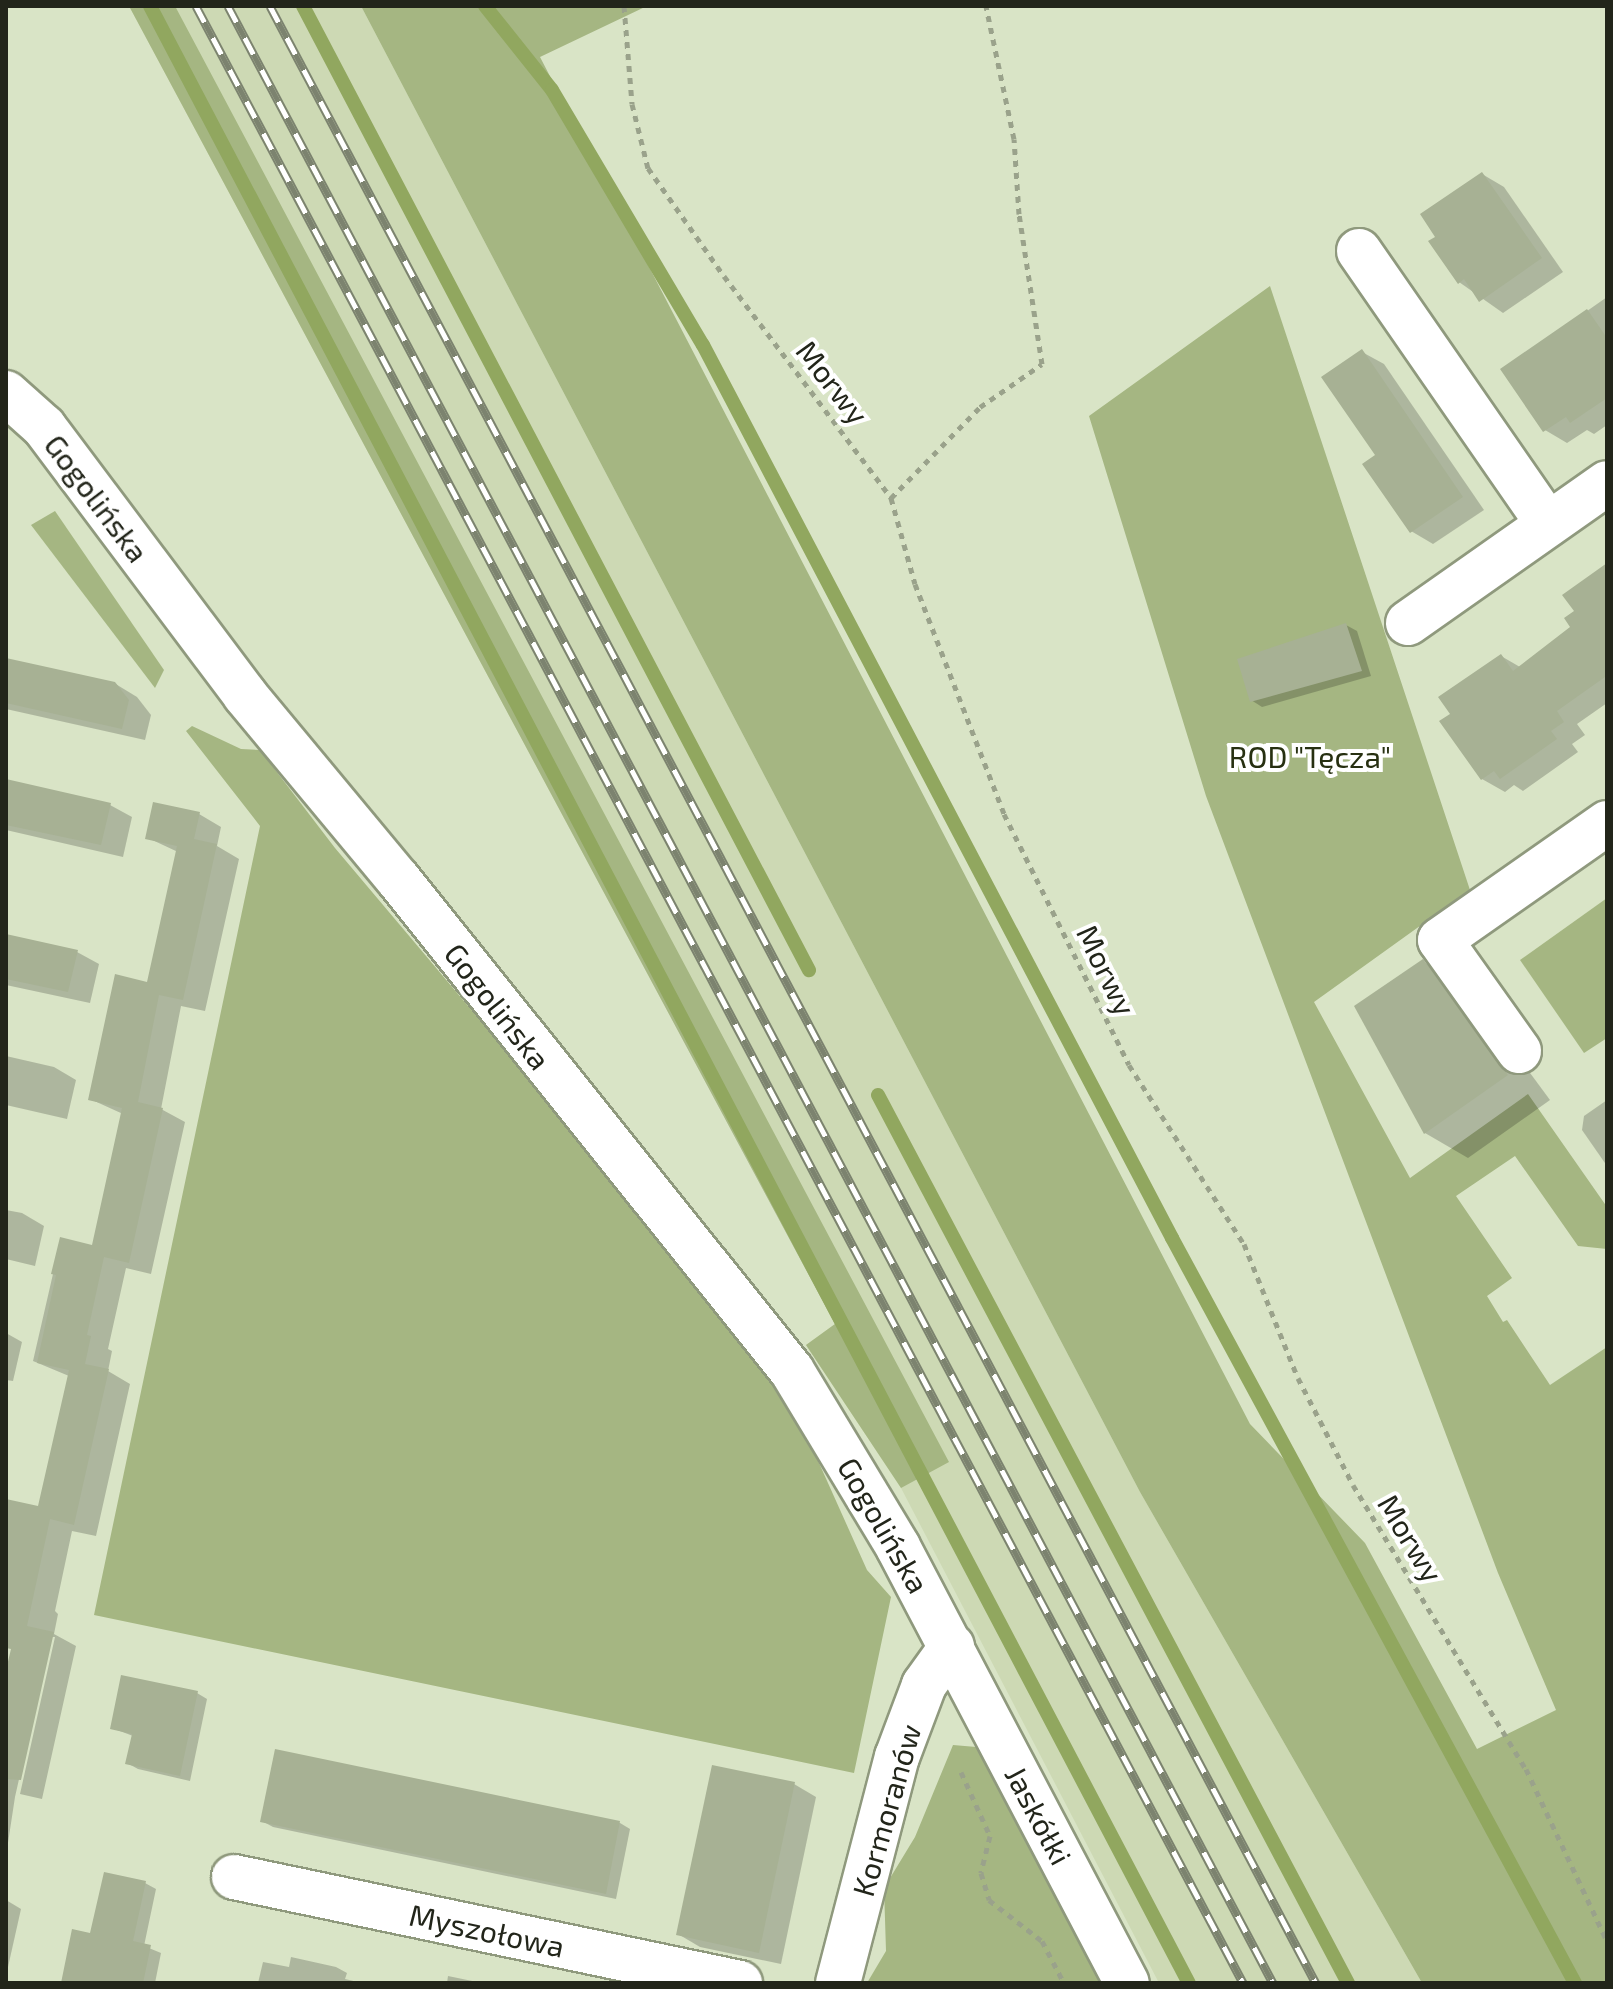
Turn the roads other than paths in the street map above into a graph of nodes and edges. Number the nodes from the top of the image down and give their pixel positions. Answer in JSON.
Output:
{"nodes":[{"id":1,"x":1359,"y":251,"type":"dead end"},
{"id":2,"x":6,"y":393,"type":"edge"},
{"id":3,"x":1607,"y":483,"type":"edge"},
{"id":4,"x":1548,"y":524,"type":"junction"},
{"id":5,"x":1408,"y":623,"type":"dead end"},
{"id":6,"x":1607,"y":823,"type":"edge"},
{"id":7,"x":1519,"y":1051,"type":"dead end"},
{"id":8,"x":952,"y":1646,"type":"junction"},
{"id":9,"x":234,"y":1877,"type":"dead end"},
{"id":10,"x":740,"y":1983,"type":"edge"},
{"id":11,"x":838,"y":1983,"type":"edge"},
{"id":12,"x":1127,"y":1983,"type":"edge"}],
"edges":[{"from":1,"to":4,"type":"street"},
{"from":2,"to":8,"type":"street","name":"Gogolińska"},
{"from":3,"to":4,"type":"street"},
{"from":4,"to":5,"type":"street"},
{"from":6,"to":7,"type":"street"},
{"from":8,"to":11,"type":"street","name":"Kormoranów"},
{"from":8,"to":12,"type":"street","name":"Jaskółki"},
{"from":9,"to":10,"type":"street","name":"Myszołowa"}]}
